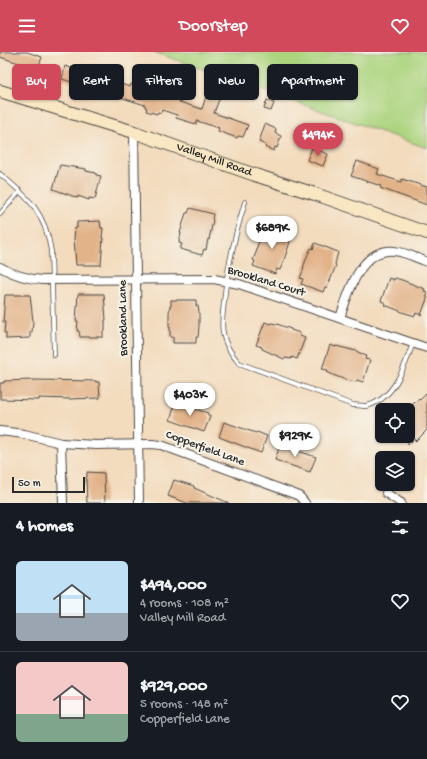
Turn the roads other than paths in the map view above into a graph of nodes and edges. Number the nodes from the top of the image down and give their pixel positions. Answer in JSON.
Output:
{"nodes":[{"id":1,"x":0,"y":91,"type":"edge"},
{"id":2,"x":134,"y":132,"type":"junction"},
{"id":3,"x":0,"y":174,"type":"edge"},
{"id":4,"x":20,"y":191,"type":"junction"},
{"id":5,"x":245,"y":202,"type":"dead end"},
{"id":6,"x":0,"y":214,"type":"edge"},
{"id":7,"x":427,"y":233,"type":"edge"},
{"id":8,"x":427,"y":262,"type":"edge"},
{"id":9,"x":0,"y":267,"type":"edge"},
{"id":10,"x":135,"y":279,"type":"junction"},
{"id":11,"x":52,"y":281,"type":"junction"},
{"id":12,"x":226,"y":281,"type":"junction"},
{"id":13,"x":340,"y":318,"type":"junction"},
{"id":14,"x":413,"y":343,"type":"junction"},
{"id":15,"x":427,"y":348,"type":"edge"},
{"id":16,"x":54,"y":355,"type":"dead end"},
{"id":17,"x":0,"y":431,"type":"edge"},
{"id":18,"x":61,"y":443,"type":"junction"},
{"id":19,"x":138,"y":444,"type":"junction"},
{"id":20,"x":386,"y":493,"type":"dead end"},
{"id":21,"x":63,"y":503,"type":"edge"},
{"id":22,"x":139,"y":503,"type":"edge"},
{"id":23,"x":305,"y":503,"type":"edge"},
{"id":24,"x":401,"y":503,"type":"edge"}],
"edges":[{"from":1,"to":2,"type":"street","name":"Valley Mill Road"},
{"from":2,"to":7,"type":"street","name":"Valley Mill Road"},
{"from":2,"to":10,"type":"street","name":"Brookland Lane"},
{"from":3,"to":4,"type":"lane"},
{"from":4,"to":6,"type":"lane"},
{"from":4,"to":11,"type":"lane"},
{"from":5,"to":12,"type":"lane"},
{"from":8,"to":13,"type":"street"},
{"from":9,"to":11,"type":"street","name":"Brookland Court"},
{"from":10,"to":11,"type":"street","name":"Brookland Court"},
{"from":10,"to":12,"type":"street","name":"Brookland Court"},
{"from":10,"to":19,"type":"street","name":"Brookland Lane"},
{"from":11,"to":16,"type":"lane"},
{"from":12,"to":13,"type":"street","name":"Brookland Court"},
{"from":12,"to":14,"type":"lane"},
{"from":13,"to":14,"type":"street","name":"Brookland Court"},
{"from":14,"to":15,"type":"street","name":"Brookland Court"},
{"from":17,"to":18,"type":"street","name":"Copperfield Lane"},
{"from":18,"to":19,"type":"street","name":"Copperfield Lane"},
{"from":18,"to":21,"type":"street"},
{"from":19,"to":22,"type":"street","name":"Brookland Lane"},
{"from":19,"to":23,"type":"street","name":"Copperfield Lane"},
{"from":20,"to":24,"type":"street"}]}
